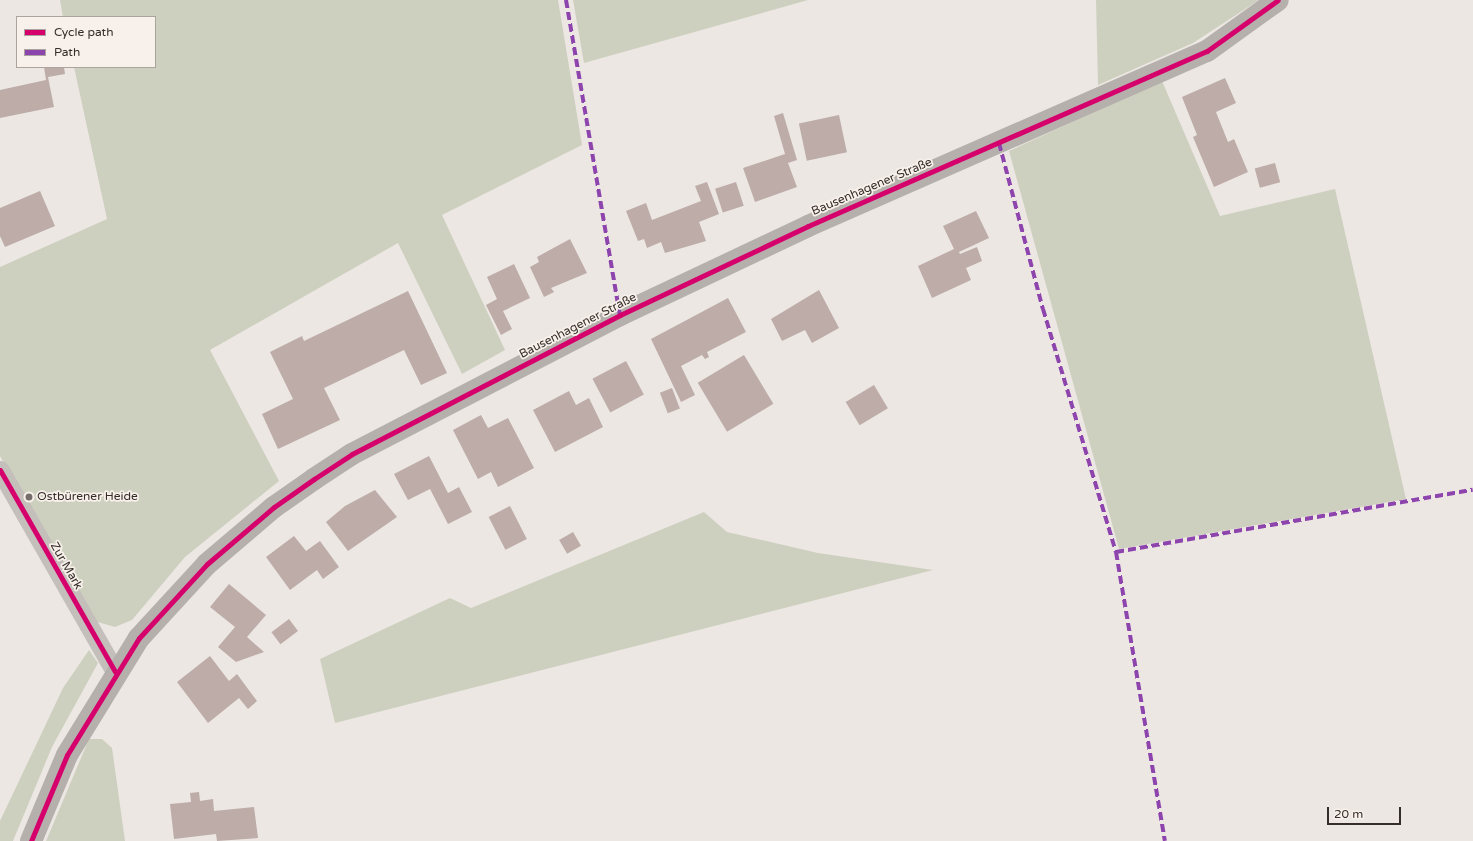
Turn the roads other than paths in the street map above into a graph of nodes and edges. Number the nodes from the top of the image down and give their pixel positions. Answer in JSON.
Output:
{"nodes":[{"id":1,"x":1278,"y":0,"type":"edge"},
{"id":2,"x":0,"y":470,"type":"edge"},
{"id":3,"x":115,"y":672,"type":"junction"},
{"id":4,"x":31,"y":841,"type":"edge"}],
"edges":[{"from":1,"to":3,"type":"street","name":"Bausenhagener Straße"},
{"from":2,"to":3,"type":"street","name":"Zur Mark"},
{"from":3,"to":4,"type":"street","name":"Bausenhagener Straße"}]}
